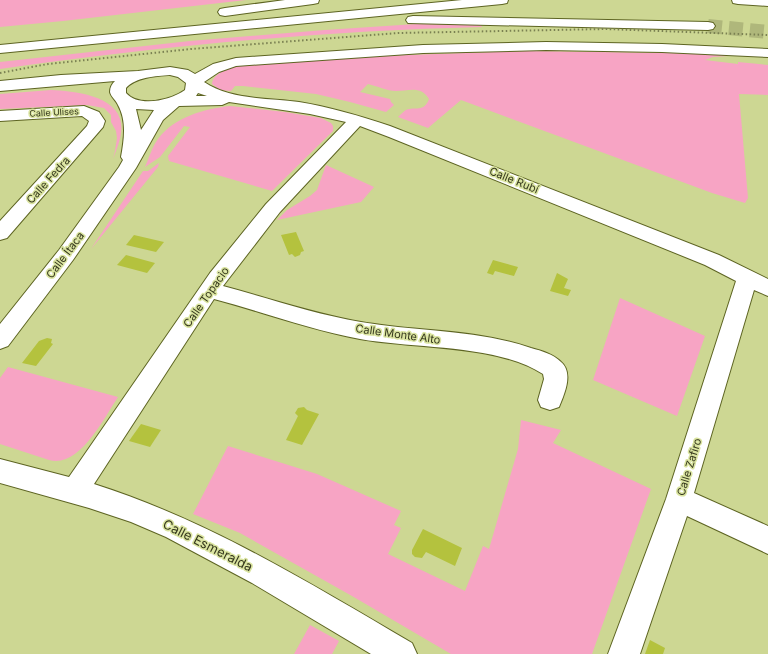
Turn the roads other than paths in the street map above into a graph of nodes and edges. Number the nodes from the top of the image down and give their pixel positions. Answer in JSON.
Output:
{"nodes":[{"id":1,"x":313,"y":0,"type":"edge"},
{"id":2,"x":502,"y":0,"type":"edge"},
{"id":3,"x":738,"y":0,"type":"edge"},
{"id":4,"x":768,"y":2,"type":"edge"},
{"id":5,"x":211,"y":13,"type":"dead end"},
{"id":6,"x":272,"y":22,"type":"junction"},
{"id":7,"x":708,"y":26,"type":"tunnel mouth"},
{"id":8,"x":183,"y":31,"type":"junction"},
{"id":9,"x":0,"y":49,"type":"edge"},
{"id":10,"x":768,"y":53,"type":"edge"},
{"id":11,"x":0,"y":57,"type":"edge"},
{"id":12,"x":145,"y":73,"type":"junction"},
{"id":13,"x":41,"y":82,"type":"junction"},
{"id":14,"x":194,"y":83,"type":"junction"},
{"id":15,"x":0,"y":86,"type":"edge"},
{"id":16,"x":122,"y":98,"type":"junction"},
{"id":17,"x":233,"y":100,"type":"junction"},
{"id":18,"x":176,"y":101,"type":"junction"},
{"id":19,"x":251,"y":101,"type":"junction"},
{"id":20,"x":0,"y":116,"type":"edge"},
{"id":21,"x":357,"y":120,"type":"junction"},
{"id":22,"x":95,"y":127,"type":"joint"},
{"id":23,"x":144,"y":141,"type":"junction"},
{"id":24,"x":128,"y":168,"type":"junction"},
{"id":25,"x":0,"y":233,"type":"edge"},
{"id":26,"x":758,"y":282,"type":"edge"},
{"id":27,"x":209,"y":290,"type":"junction"},
{"id":28,"x":0,"y":340,"type":"edge"},
{"id":29,"x":550,"y":400,"type":"dead end"},
{"id":30,"x":0,"y":471,"type":"edge"},
{"id":31,"x":75,"y":490,"type":"junction"},
{"id":32,"x":679,"y":499,"type":"junction"},
{"id":33,"x":768,"y":540,"type":"edge"},
{"id":34,"x":401,"y":654,"type":"edge"},
{"id":35,"x":624,"y":654,"type":"edge"}],
"edges":[{"from":1,"to":5,"type":"street"},
{"from":2,"to":6,"type":"street"},
{"from":3,"to":4,"type":"street"},
{"from":6,"to":7,"type":"street"},
{"from":6,"to":8,"type":"street"},
{"from":8,"to":9,"type":"street"},
{"from":8,"to":11,"type":"street"},
{"from":10,"to":14,"type":"street"},
{"from":12,"to":13,"type":"street"},
{"from":12,"to":14,"type":"street","name":"Calle Rubí"},
{"from":12,"to":16,"type":"street"},
{"from":13,"to":15,"type":"street"},
{"from":13,"to":16,"type":"street"},
{"from":14,"to":18,"type":"street","name":"Calle Ítaca"},
{"from":14,"to":19,"type":"street","name":"Calle Rubí"},
{"from":16,"to":18,"type":"street"},
{"from":16,"to":24,"type":"street","name":"Calle Ítaca"},
{"from":17,"to":18,"type":"street","name":"Calle Rubí"},
{"from":17,"to":19,"type":"street","name":"Calle Rubí"},
{"from":17,"to":23,"type":"street"},
{"from":18,"to":23,"type":"street","name":"Calle Ítaca"},
{"from":19,"to":21,"type":"street","name":"Calle Rubí"},
{"from":20,"to":22,"type":"street","name":"Calle Ulises"},
{"from":21,"to":26,"type":"street","name":"Calle Rubí"},
{"from":21,"to":27,"type":"street","name":"Calle Topacio"},
{"from":22,"to":25,"type":"street","name":"Calle Fedra"},
{"from":23,"to":24,"type":"street","name":"Calle Ítaca"},
{"from":24,"to":28,"type":"street","name":"Calle Ítaca"},
{"from":26,"to":32,"type":"street","name":"Calle Zafiro"},
{"from":27,"to":29,"type":"street","name":"Calle Monte Alto"},
{"from":27,"to":31,"type":"street","name":"Calle Topacio"},
{"from":30,"to":31,"type":"street","name":"Calle Esmeralda"},
{"from":31,"to":34,"type":"street","name":"Calle Esmeralda"},
{"from":32,"to":33,"type":"street"},
{"from":32,"to":35,"type":"street","name":"Calle Zafiro"}]}
